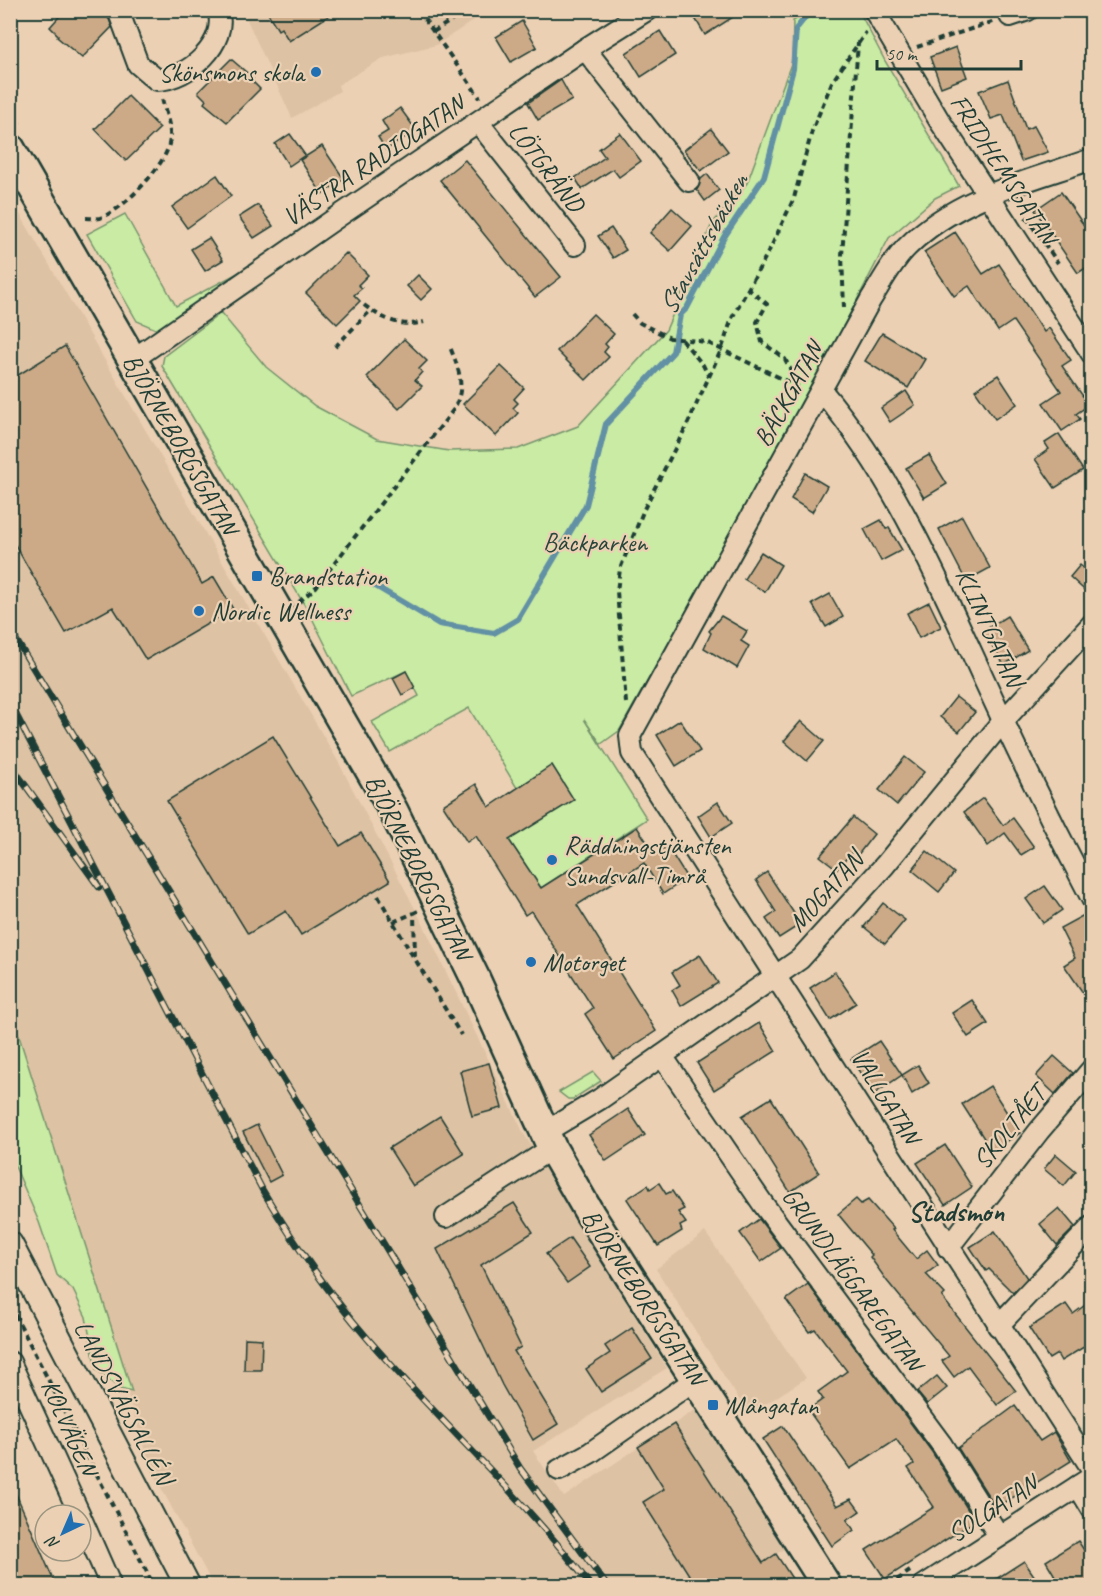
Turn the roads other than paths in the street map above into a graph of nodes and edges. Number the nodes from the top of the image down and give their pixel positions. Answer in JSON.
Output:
{"nodes":[{"id":1,"x":118,"y":10,"type":"edge"},
{"id":2,"x":218,"y":10,"type":"edge"},
{"id":3,"x":647,"y":10,"type":"edge"},
{"id":4,"x":876,"y":14,"type":"edge"},
{"id":5,"x":585,"y":49,"type":"junction"},
{"id":6,"x":484,"y":117,"type":"junction"},
{"id":7,"x":14,"y":135,"type":"edge"},
{"id":8,"x":1092,"y":159,"type":"edge"},
{"id":9,"x":689,"y":181,"type":"dead end"},
{"id":10,"x":987,"y":195,"type":"junction"},
{"id":11,"x":575,"y":245,"type":"dead end"},
{"id":12,"x":1092,"y":354,"type":"edge"},
{"id":13,"x":132,"y":360,"type":"junction"},
{"id":14,"x":821,"y":390,"type":"junction"},
{"id":15,"x":1092,"y":624,"type":"edge"},
{"id":16,"x":1004,"y":720,"type":"junction"},
{"id":17,"x":631,"y":745,"type":"joint"},
{"id":18,"x":1092,"y":899,"type":"edge"},
{"id":19,"x":777,"y":977,"type":"junction"},
{"id":20,"x":662,"y":1056,"type":"junction"},
{"id":21,"x":1092,"y":1069,"type":"edge"},
{"id":22,"x":548,"y":1140,"type":"junction"},
{"id":23,"x":446,"y":1217,"type":"dead end"},
{"id":24,"x":1092,"y":1226,"type":"edge"},
{"id":25,"x":10,"y":1244,"type":"edge"},
{"id":26,"x":948,"y":1248,"type":"junction"},
{"id":27,"x":998,"y":1326,"type":"junction"},
{"id":28,"x":10,"y":1362,"type":"edge"},
{"id":29,"x":696,"y":1379,"type":"junction"},
{"id":30,"x":1092,"y":1469,"type":"edge"},
{"id":31,"x":559,"y":1470,"type":"dead end"},
{"id":32,"x":1085,"y":1482,"type":"edge"},
{"id":33,"x":74,"y":1503,"type":"edge"},
{"id":34,"x":1092,"y":1509,"type":"edge"},
{"id":35,"x":999,"y":1536,"type":"junction"},
{"id":36,"x":93,"y":1546,"type":"edge"},
{"id":37,"x":111,"y":1586,"type":"edge"},
{"id":38,"x":188,"y":1586,"type":"edge"},
{"id":39,"x":827,"y":1586,"type":"edge"},
{"id":40,"x":923,"y":1586,"type":"edge"}],
"edges":[{"from":1,"to":2,"type":"street"},
{"from":3,"to":5,"type":"street","name":"VÄSTRA RADIOGATAN"},
{"from":4,"to":10,"type":"street","name":"FRIDHEMSGATAN"},
{"from":5,"to":6,"type":"street","name":"VÄSTRA RADIOGATAN"},
{"from":5,"to":9,"type":"street"},
{"from":6,"to":11,"type":"street","name":"LÖTGRÄND"},
{"from":6,"to":13,"type":"street","name":"VÄSTRA RADIOGATAN"},
{"from":7,"to":13,"type":"highway","name":"BJÖRNEBORGSGATAN"},
{"from":8,"to":10,"type":"street","name":"BÄCKGATAN"},
{"from":10,"to":12,"type":"street","name":"FRIDHEMSGATAN"},
{"from":10,"to":14,"type":"street","name":"BÄCKGATAN"},
{"from":13,"to":22,"type":"highway","name":"BJÖRNEBORGSGATAN"},
{"from":14,"to":16,"type":"street","name":"KLINTGATAN"},
{"from":14,"to":17,"type":"street","name":"BÄCKGATAN"},
{"from":15,"to":16,"type":"street","name":"MOGATAN"},
{"from":16,"to":18,"type":"street","name":"KLINTGATAN"},
{"from":16,"to":19,"type":"street","name":"MOGATAN"},
{"from":17,"to":19,"type":"street","name":"VALLGATAN"},
{"from":19,"to":20,"type":"street","name":"MOGATAN"},
{"from":19,"to":26,"type":"street","name":"VALLGATAN"},
{"from":20,"to":22,"type":"street","name":"MOGATAN"},
{"from":20,"to":35,"type":"street","name":"GRUNDLÄGGAREGATAN"},
{"from":21,"to":26,"type":"street","name":"SKOLTÅET"},
{"from":22,"to":23,"type":"street","name":"MOGATAN"},
{"from":22,"to":29,"type":"highway","name":"BJÖRNEBORGSGATAN"},
{"from":24,"to":27,"type":"street"},
{"from":25,"to":38,"type":"main road","name":"LANDSVÄGSALLÉN"},
{"from":26,"to":27,"type":"street","name":"VALLGATAN"},
{"from":27,"to":30,"type":"street","name":"VALLGATAN"},
{"from":28,"to":33,"type":"street","name":"KOLVÄGEN"},
{"from":29,"to":31,"type":"street"},
{"from":29,"to":39,"type":"highway","name":"BJÖRNEBORGSGATAN"},
{"from":32,"to":34,"type":"street"},
{"from":32,"to":35,"type":"street","name":"SOLGATAN"},
{"from":35,"to":40,"type":"street","name":"SOLGATAN"},
{"from":36,"to":37,"type":"street","name":"KOLVÄGEN"}]}
